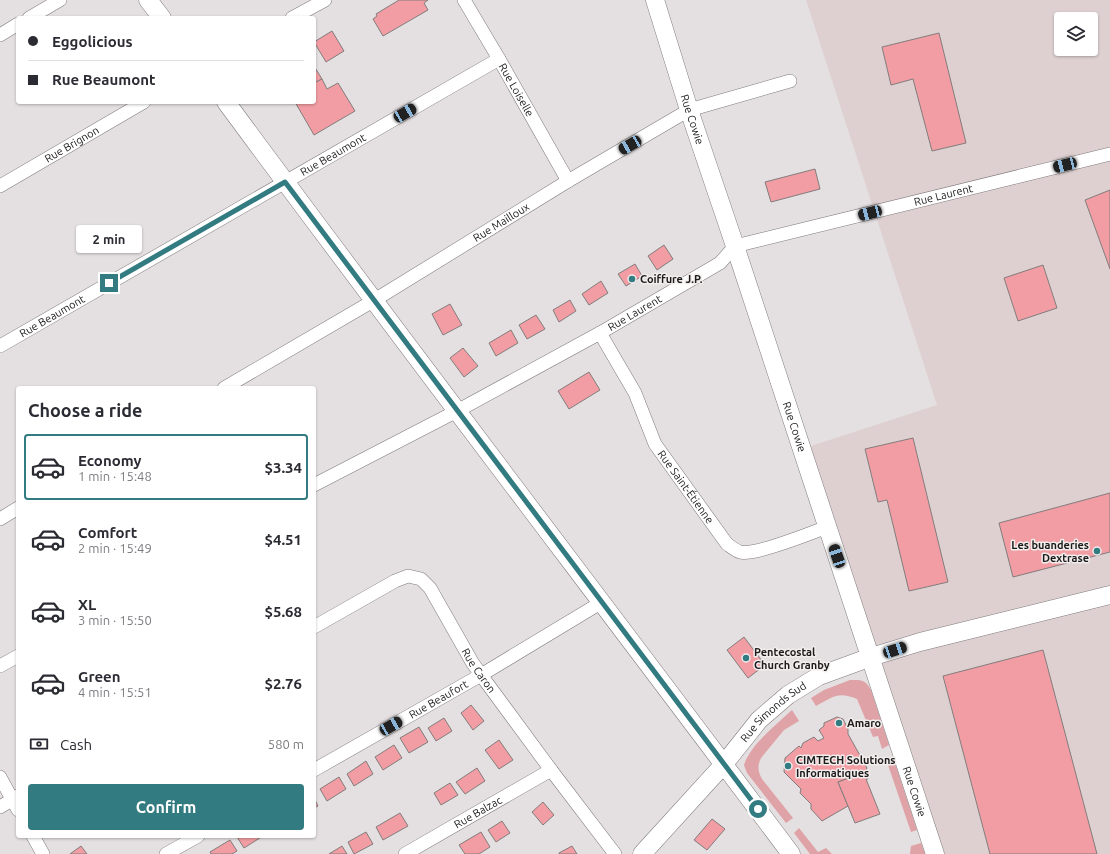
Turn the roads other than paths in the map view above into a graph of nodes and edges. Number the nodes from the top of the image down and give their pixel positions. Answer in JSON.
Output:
{"nodes":[{"id":1,"x":60,"y":0,"type":"edge"},
{"id":2,"x":148,"y":0,"type":"edge"},
{"id":3,"x":325,"y":0,"type":"edge"},
{"id":4,"x":464,"y":0,"type":"edge"},
{"id":5,"x":655,"y":0,"type":"edge"},
{"id":6,"x":32,"y":16,"type":"edge"},
{"id":7,"x":160,"y":16,"type":"edge"},
{"id":8,"x":296,"y":16,"type":"edge"},
{"id":9,"x":16,"y":25,"type":"edge"},
{"id":10,"x":0,"y":35,"type":"edge"},
{"id":11,"x":499,"y":59,"type":"junction"},
{"id":12,"x":790,"y":81,"type":"dead end"},
{"id":13,"x":141,"y":104,"type":"edge"},
{"id":14,"x":227,"y":104,"type":"edge"},
{"id":15,"x":689,"y":110,"type":"junction"},
{"id":16,"x":1110,"y":154,"type":"edge"},
{"id":17,"x":568,"y":181,"type":"junction"},
{"id":18,"x":285,"y":182,"type":"junction"},
{"id":19,"x":0,"y":186,"type":"edge"},
{"id":20,"x":735,"y":246,"type":"junction"},
{"id":21,"x":373,"y":300,"type":"junction"},
{"id":22,"x":600,"y":333,"type":"junction"},
{"id":23,"x":0,"y":346,"type":"edge"},
{"id":24,"x":227,"y":386,"type":"edge"},
{"id":25,"x":457,"y":411,"type":"junction"},
{"id":26,"x":316,"y":484,"type":"edge"},
{"id":27,"x":16,"y":509,"type":"edge"},
{"id":28,"x":0,"y":519,"type":"edge"},
{"id":29,"x":827,"y":527,"type":"junction"},
{"id":30,"x":1110,"y":595,"type":"edge"},
{"id":31,"x":602,"y":602,"type":"junction"},
{"id":32,"x":316,"y":626,"type":"edge"},
{"id":33,"x":16,"y":657,"type":"edge"},
{"id":34,"x":871,"y":658,"type":"junction"},
{"id":35,"x":0,"y":666,"type":"edge"},
{"id":36,"x":481,"y":675,"type":"junction"},
{"id":37,"x":724,"y":764,"type":"junction"},
{"id":38,"x":316,"y":769,"type":"edge"},
{"id":39,"x":551,"y":770,"type":"junction"},
{"id":40,"x":0,"y":777,"type":"edge"},
{"id":41,"x":16,"y":802,"type":"edge"},
{"id":42,"x":0,"y":807,"type":"edge"},
{"id":43,"x":34,"y":838,"type":"edge"},
{"id":44,"x":194,"y":838,"type":"edge"},
{"id":45,"x":43,"y":854,"type":"edge"},
{"id":46,"x":166,"y":854,"type":"edge"},
{"id":47,"x":404,"y":854,"type":"edge"},
{"id":48,"x":615,"y":854,"type":"edge"},
{"id":49,"x":642,"y":854,"type":"edge"},
{"id":50,"x":791,"y":854,"type":"edge"},
{"id":51,"x":935,"y":854,"type":"edge"}],
"edges":[{"from":1,"to":6,"type":"street"},
{"from":2,"to":7,"type":"street"},
{"from":3,"to":8,"type":"street"},
{"from":4,"to":11,"type":"street","name":"Rue Loiselle"},
{"from":5,"to":15,"type":"street","name":"Rue Cowie"},
{"from":9,"to":10,"type":"street"},
{"from":11,"to":17,"type":"street","name":"Rue Loiselle"},
{"from":11,"to":18,"type":"street","name":"Rue Beaumont"},
{"from":12,"to":15,"type":"street","name":"Rue Mailloux"},
{"from":13,"to":19,"type":"street","name":"Rue Brignon"},
{"from":14,"to":18,"type":"street"},
{"from":15,"to":17,"type":"street","name":"Rue Mailloux"},
{"from":15,"to":20,"type":"street","name":"Rue Cowie"},
{"from":16,"to":20,"type":"street","name":"Rue Laurent"},
{"from":17,"to":21,"type":"street","name":"Rue Mailloux"},
{"from":18,"to":21,"type":"street"},
{"from":18,"to":23,"type":"street","name":"Rue Beaumont"},
{"from":20,"to":22,"type":"street","name":"Rue Laurent"},
{"from":20,"to":29,"type":"street","name":"Rue Cowie"},
{"from":21,"to":24,"type":"street","name":"Rue Mailloux"},
{"from":21,"to":25,"type":"street"},
{"from":22,"to":25,"type":"street","name":"Rue Laurent"},
{"from":22,"to":29,"type":"street","name":"Rue Saint-Étienne"},
{"from":25,"to":26,"type":"street","name":"Rue Laurent"},
{"from":25,"to":31,"type":"street"},
{"from":27,"to":28,"type":"street"},
{"from":29,"to":34,"type":"street","name":"Rue Cowie"},
{"from":30,"to":34,"type":"street","name":"Rue Simonds Sud"},
{"from":31,"to":36,"type":"street","name":"Rue Beaufort"},
{"from":31,"to":37,"type":"street"},
{"from":32,"to":36,"type":"street","name":"Rue Caron"},
{"from":33,"to":35,"type":"street"},
{"from":34,"to":37,"type":"street","name":"Rue Simonds Sud"},
{"from":34,"to":51,"type":"street","name":"Rue Cowie"},
{"from":36,"to":38,"type":"street","name":"Rue Beaufort"},
{"from":36,"to":39,"type":"street","name":"Rue Caron"},
{"from":37,"to":49,"type":"street","name":"Rue Simonds Sud"},
{"from":37,"to":50,"type":"street"},
{"from":39,"to":47,"type":"street","name":"Rue Balzac"},
{"from":39,"to":48,"type":"street","name":"Rue Caron"},
{"from":40,"to":41,"type":"street"},
{"from":41,"to":42,"type":"street"},
{"from":43,"to":45,"type":"street"},
{"from":44,"to":46,"type":"street"}]}
